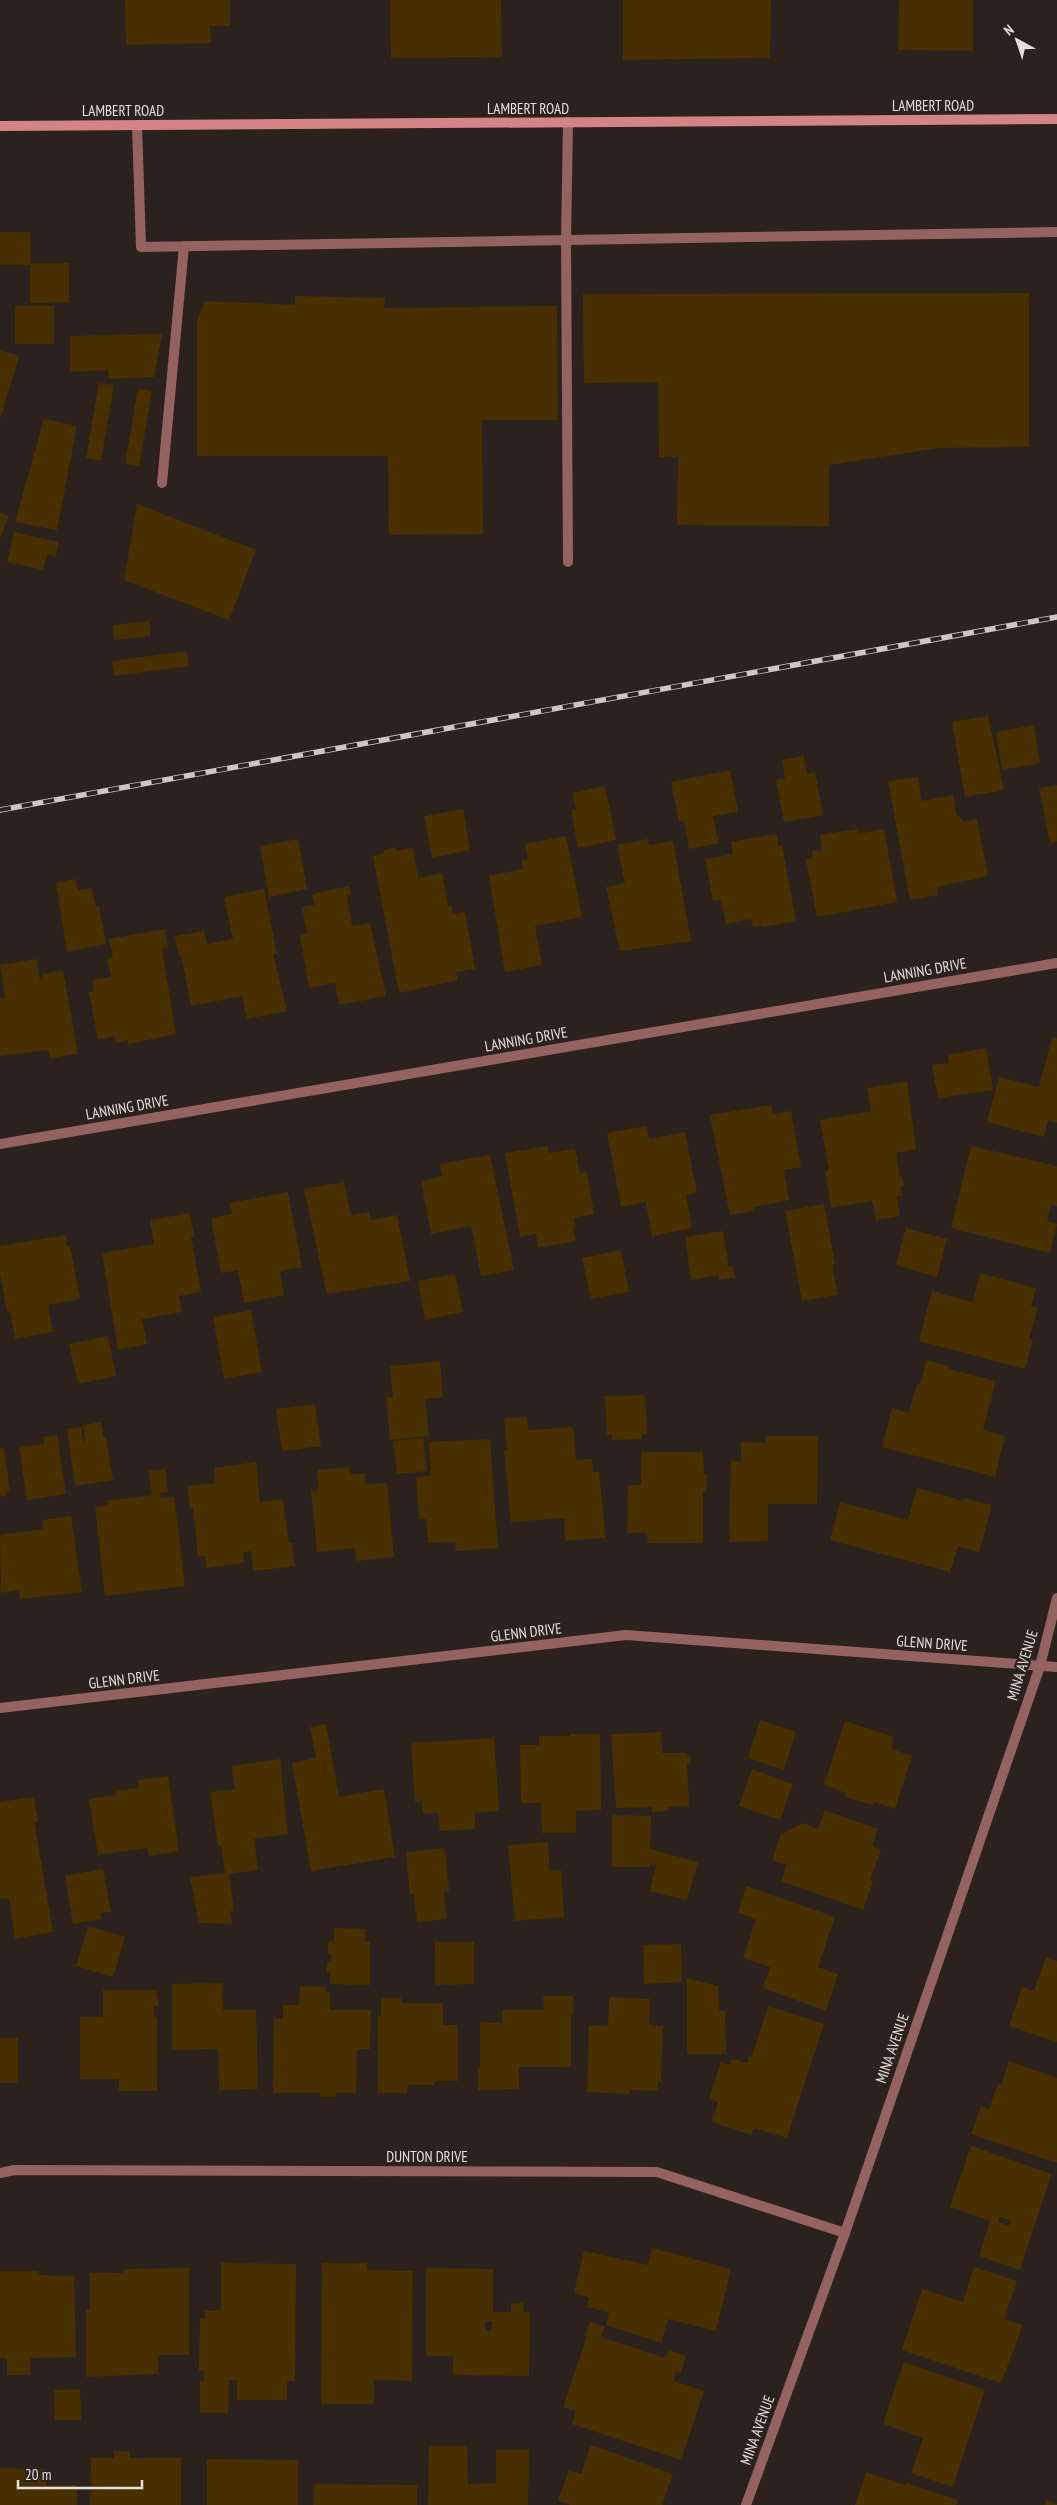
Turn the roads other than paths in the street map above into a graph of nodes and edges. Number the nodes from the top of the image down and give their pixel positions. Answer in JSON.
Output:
{"nodes":[{"id":1,"x":1057,"y":119,"type":"edge"},
{"id":2,"x":568,"y":122,"type":"junction"},
{"id":3,"x":137,"y":125,"type":"junction"},
{"id":4,"x":0,"y":126,"type":"edge"},
{"id":5,"x":1057,"y":232,"type":"edge"},
{"id":6,"x":566,"y":240,"type":"junction"},
{"id":7,"x":184,"y":246,"type":"junction"},
{"id":8,"x":162,"y":483,"type":"dead end"},
{"id":9,"x":568,"y":562,"type":"dead end"},
{"id":10,"x":1057,"y":963,"type":"edge"},
{"id":11,"x":0,"y":1144,"type":"edge"},
{"id":12,"x":1057,"y":1598,"type":"edge"},
{"id":13,"x":1040,"y":1666,"type":"junction"},
{"id":14,"x":1057,"y":1667,"type":"edge"},
{"id":15,"x":0,"y":1708,"type":"edge"},
{"id":16,"x":0,"y":2172,"type":"edge"},
{"id":17,"x":844,"y":2233,"type":"junction"},
{"id":18,"x":746,"y":2505,"type":"edge"}],
"edges":[{"from":1,"to":2,"type":"main road","name":"LAMBERT ROAD"},
{"from":2,"to":3,"type":"main road","name":"LAMBERT ROAD"},
{"from":2,"to":6,"type":"street"},
{"from":3,"to":4,"type":"main road","name":"LAMBERT ROAD"},
{"from":3,"to":7,"type":"street"},
{"from":5,"to":6,"type":"street"},
{"from":6,"to":7,"type":"street"},
{"from":6,"to":9,"type":"street"},
{"from":7,"to":8,"type":"street"},
{"from":10,"to":11,"type":"street","name":"LANNING DRIVE"},
{"from":12,"to":13,"type":"street","name":"MINA AVENUE"},
{"from":13,"to":14,"type":"street","name":"GLENN DRIVE"},
{"from":13,"to":15,"type":"street","name":"GLENN DRIVE"},
{"from":13,"to":17,"type":"street","name":"MINA AVENUE"},
{"from":16,"to":17,"type":"street","name":"DUNTON DRIVE"},
{"from":17,"to":18,"type":"street","name":"MINA AVENUE"}]}
